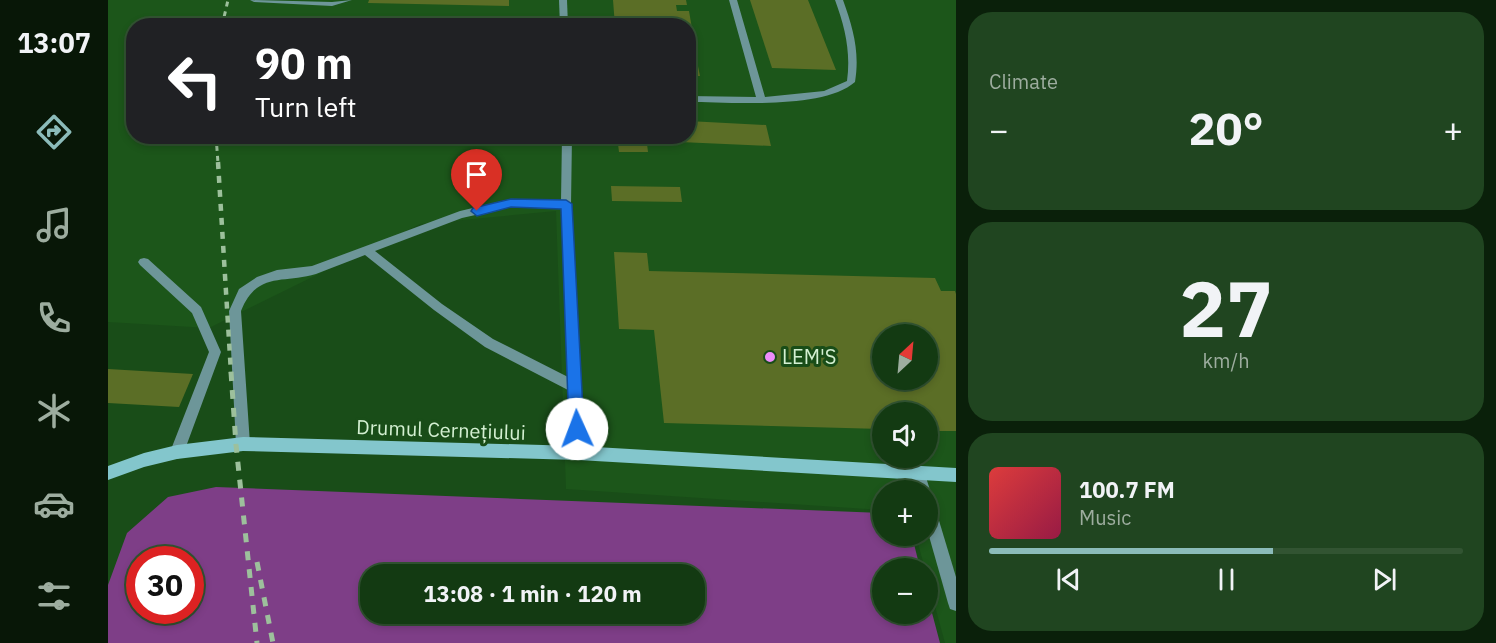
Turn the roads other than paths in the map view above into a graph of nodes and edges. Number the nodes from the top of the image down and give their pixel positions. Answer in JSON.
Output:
{"nodes":[{"id":1,"x":254,"y":0,"type":"edge"},
{"id":2,"x":348,"y":0,"type":"edge"},
{"id":3,"x":563,"y":0,"type":"edge"},
{"id":4,"x":733,"y":0,"type":"edge"},
{"id":5,"x":839,"y":0,"type":"edge"},
{"id":6,"x":564,"y":18,"type":"edge"},
{"id":7,"x":696,"y":99,"type":"edge"},
{"id":8,"x":760,"y":100,"type":"junction"},
{"id":9,"x":567,"y":144,"type":"edge"},
{"id":10,"x":566,"y":204,"type":"junction"},
{"id":11,"x":366,"y":250,"type":"junction"},
{"id":12,"x":144,"y":262,"type":"dead end"},
{"id":13,"x":575,"y":387,"type":"junction"},
{"id":14,"x":243,"y":444,"type":"junction"},
{"id":15,"x":177,"y":452,"type":"junction"},
{"id":16,"x":578,"y":453,"type":"junction"},
{"id":17,"x":108,"y":473,"type":"edge"},
{"id":18,"x":918,"y":473,"type":"junction"},
{"id":19,"x":956,"y":475,"type":"edge"},
{"id":20,"x":920,"y":480,"type":"edge"},
{"id":21,"x":938,"y":542,"type":"edge"},
{"id":22,"x":956,"y":603,"type":"edge"}],
"edges":[{"from":1,"to":2,"type":"street"},
{"from":3,"to":6,"type":"street"},
{"from":4,"to":8,"type":"street"},
{"from":5,"to":8,"type":"street"},
{"from":7,"to":8,"type":"street"},
{"from":9,"to":10,"type":"street"},
{"from":10,"to":11,"type":"street"},
{"from":10,"to":13,"type":"street"},
{"from":11,"to":13,"type":"street"},
{"from":11,"to":14,"type":"street"},
{"from":12,"to":15,"type":"street"},
{"from":13,"to":16,"type":"street"},
{"from":14,"to":15,"type":"main road","name":"Drumul Cernețiului"},
{"from":14,"to":16,"type":"main road","name":"Drumul Cernețiului"},
{"from":15,"to":17,"type":"main road","name":"Drumul Cernețiului"},
{"from":16,"to":18,"type":"main road","name":"Drumul Cernețiului"},
{"from":18,"to":19,"type":"main road","name":"Drumul Cernețiului"},
{"from":18,"to":20,"type":"street"},
{"from":21,"to":22,"type":"street"}]}
